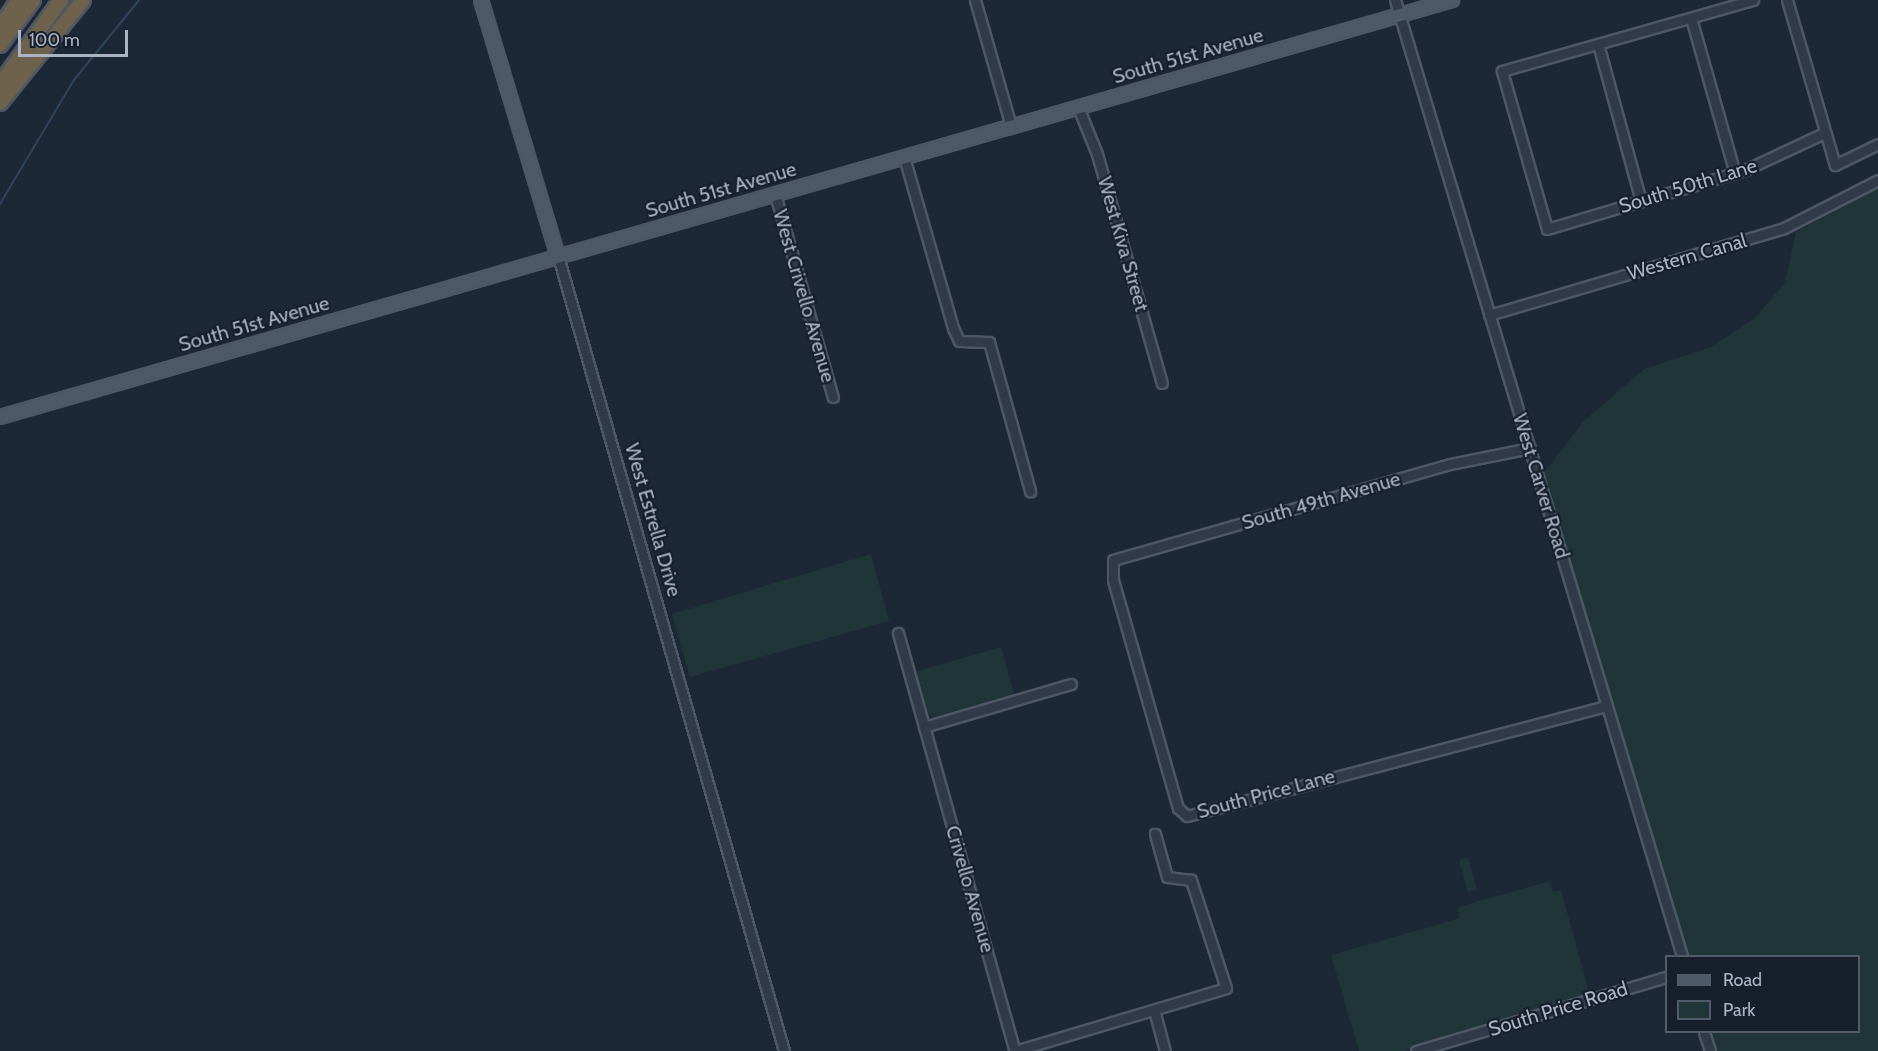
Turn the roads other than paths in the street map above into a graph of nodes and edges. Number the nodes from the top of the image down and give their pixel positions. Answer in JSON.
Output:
{"nodes":[{"id":1,"x":18,"y":0,"type":"edge"},
{"id":2,"x":33,"y":0,"type":"edge"},
{"id":3,"x":61,"y":0,"type":"edge"},
{"id":4,"x":82,"y":0,"type":"edge"},
{"id":5,"x":481,"y":0,"type":"edge"},
{"id":6,"x":975,"y":0,"type":"edge"},
{"id":7,"x":1395,"y":0,"type":"edge"},
{"id":8,"x":1402,"y":0,"type":"edge"},
{"id":9,"x":1452,"y":0,"type":"edge"},
{"id":10,"x":1753,"y":0,"type":"edge"},
{"id":11,"x":1787,"y":0,"type":"edge"},
{"id":12,"x":1400,"y":15,"type":"junction"},
{"id":13,"x":1690,"y":18,"type":"junction"},
{"id":14,"x":0,"y":28,"type":"edge"},
{"id":15,"x":1598,"y":44,"type":"junction"},
{"id":16,"x":0,"y":45,"type":"edge"},
{"id":17,"x":0,"y":84,"type":"edge"},
{"id":18,"x":0,"y":103,"type":"edge"},
{"id":19,"x":1078,"y":107,"type":"junction"},
{"id":20,"x":1011,"y":126,"type":"junction"},
{"id":21,"x":1824,"y":133,"type":"junction"},
{"id":22,"x":1878,"y":144,"type":"edge"},
{"id":23,"x":904,"y":157,"type":"junction"},
{"id":24,"x":1735,"y":173,"type":"junction"},
{"id":25,"x":1878,"y":180,"type":"edge"},
{"id":26,"x":775,"y":194,"type":"junction"},
{"id":27,"x":1641,"y":201,"type":"junction"},
{"id":28,"x":558,"y":256,"type":"junction"},
{"id":29,"x":1490,"y":315,"type":"junction"},
{"id":30,"x":1162,"y":383,"type":"dead end"},
{"id":31,"x":833,"y":397,"type":"dead end"},
{"id":32,"x":0,"y":417,"type":"edge"},
{"id":33,"x":1530,"y":448,"type":"junction"},
{"id":34,"x":1030,"y":491,"type":"dead end"},
{"id":35,"x":1113,"y":560,"type":"joint"},
{"id":36,"x":898,"y":633,"type":"dead end"},
{"id":37,"x":1071,"y":684,"type":"dead end"},
{"id":38,"x":1601,"y":707,"type":"junction"},
{"id":39,"x":924,"y":727,"type":"junction"},
{"id":40,"x":1155,"y":834,"type":"dead end"},
{"id":41,"x":1681,"y":955,"type":"edge"},
{"id":42,"x":1665,"y":976,"type":"edge"},
{"id":43,"x":1154,"y":1010,"type":"junction"},
{"id":44,"x":1704,"y":1033,"type":"edge"},
{"id":45,"x":784,"y":1051,"type":"edge"},
{"id":46,"x":1015,"y":1051,"type":"edge"},
{"id":47,"x":1165,"y":1051,"type":"edge"},
{"id":48,"x":1416,"y":1051,"type":"edge"},
{"id":49,"x":1710,"y":1051,"type":"edge"}],
"edges":[{"from":1,"to":14,"type":"highway"},
{"from":2,"to":16,"type":"highway"},
{"from":3,"to":17,"type":"highway"},
{"from":4,"to":18,"type":"highway"},
{"from":5,"to":28,"type":"main road","name":"West Estrella Drive"},
{"from":6,"to":20,"type":"street"},
{"from":7,"to":12,"type":"street","name":"West Carver Road"},
{"from":8,"to":12,"type":"street","name":"West Carver Road"},
{"from":9,"to":12,"type":"main road","name":"South 51st Avenue"},
{"from":10,"to":13,"type":"street"},
{"from":11,"to":21,"type":"street"},
{"from":12,"to":19,"type":"main road","name":"South 51st Avenue"},
{"from":12,"to":29,"type":"street","name":"West Carver Road"},
{"from":13,"to":15,"type":"street"},
{"from":13,"to":24,"type":"street"},
{"from":15,"to":27,"type":"street"},
{"from":15,"to":27,"type":"street","name":"South 50th Lane"},
{"from":19,"to":20,"type":"main road","name":"South 51st Avenue"},
{"from":19,"to":30,"type":"street","name":"West Kiva Street"},
{"from":20,"to":23,"type":"main road","name":"South 51st Avenue"},
{"from":21,"to":22,"type":"street"},
{"from":21,"to":24,"type":"street","name":"South 50th Lane"},
{"from":23,"to":26,"type":"main road","name":"South 51st Avenue"},
{"from":23,"to":34,"type":"street"},
{"from":24,"to":27,"type":"street","name":"South 50th Lane"},
{"from":25,"to":29,"type":"street","name":"Western Canal"},
{"from":26,"to":28,"type":"main road","name":"South 51st Avenue"},
{"from":26,"to":31,"type":"street","name":"West Crivello Avenue"},
{"from":28,"to":32,"type":"main road","name":"South 51st Avenue"},
{"from":28,"to":45,"type":"street","name":"West Estrella Drive"},
{"from":29,"to":33,"type":"street","name":"West Carver Road"},
{"from":33,"to":35,"type":"street","name":"South 49th Avenue"},
{"from":33,"to":38,"type":"street","name":"West Carver Road"},
{"from":35,"to":38,"type":"street","name":"South Price Lane"},
{"from":36,"to":39,"type":"street"},
{"from":37,"to":39,"type":"street"},
{"from":38,"to":41,"type":"street","name":"West Carver Road"},
{"from":39,"to":46,"type":"street","name":"Crivello Avenue"},
{"from":40,"to":43,"type":"street"},
{"from":42,"to":48,"type":"street","name":"South Price Road"},
{"from":43,"to":46,"type":"street"},
{"from":43,"to":47,"type":"street"},
{"from":44,"to":49,"type":"street"}]}
